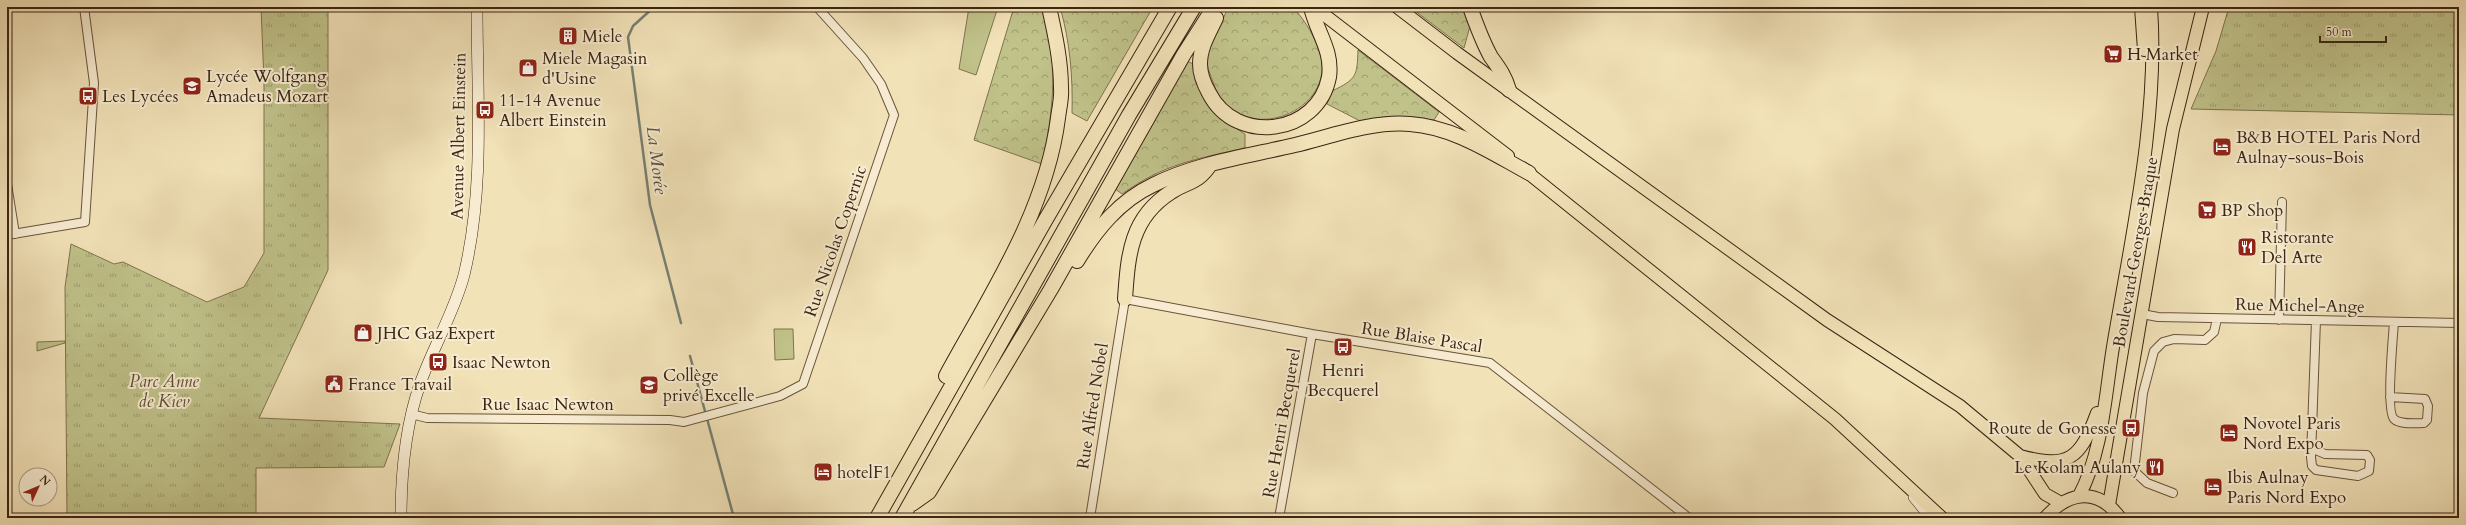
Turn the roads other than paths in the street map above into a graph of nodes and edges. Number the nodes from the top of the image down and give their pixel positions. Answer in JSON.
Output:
{"nodes":[{"id":1,"x":84,"y":7,"type":"edge"},
{"id":2,"x":477,"y":7,"type":"edge"},
{"id":3,"x":817,"y":7,"type":"edge"},
{"id":4,"x":1049,"y":7,"type":"edge"},
{"id":5,"x":1170,"y":7,"type":"edge"},
{"id":6,"x":1194,"y":7,"type":"edge"},
{"id":7,"x":1214,"y":7,"type":"edge"},
{"id":8,"x":1312,"y":7,"type":"edge"},
{"id":9,"x":1396,"y":7,"type":"edge"},
{"id":10,"x":1470,"y":7,"type":"edge"},
{"id":11,"x":2142,"y":7,"type":"edge"},
{"id":12,"x":2152,"y":7,"type":"edge"},
{"id":13,"x":2203,"y":7,"type":"edge"},
{"id":14,"x":1509,"y":90,"type":"junction"},
{"id":15,"x":2146,"y":132,"type":"junction"},
{"id":16,"x":1210,"y":165,"type":"junction"},
{"id":17,"x":1529,"y":173,"type":"junction"},
{"id":18,"x":7,"y":184,"type":"edge"},
{"id":19,"x":2282,"y":202,"type":"dead end"},
{"id":20,"x":11,"y":234,"type":"edge"},
{"id":21,"x":1051,"y":289,"type":"junction"},
{"id":22,"x":1125,"y":299,"type":"junction"},
{"id":23,"x":2142,"y":314,"type":"junction"},
{"id":24,"x":2217,"y":318,"type":"junction"},
{"id":25,"x":2279,"y":320,"type":"junction"},
{"id":26,"x":2316,"y":320,"type":"junction"},
{"id":27,"x":2394,"y":322,"type":"junction"},
{"id":28,"x":2459,"y":324,"type":"edge"},
{"id":29,"x":1312,"y":334,"type":"junction"},
{"id":30,"x":2106,"y":390,"type":"junction"},
{"id":31,"x":2390,"y":398,"type":"junction"},
{"id":32,"x":412,"y":414,"type":"junction"},
{"id":33,"x":932,"y":419,"type":"junction"},
{"id":34,"x":684,"y":422,"type":"joint"},
{"id":35,"x":2311,"y":448,"type":"junction"},
{"id":36,"x":2020,"y":456,"type":"junction"},
{"id":37,"x":1900,"y":479,"type":"junction"},
{"id":38,"x":2173,"y":493,"type":"dead end"},
{"id":39,"x":2079,"y":496,"type":"junction"},
{"id":40,"x":2061,"y":503,"type":"junction"},
{"id":41,"x":2109,"y":505,"type":"junction"},
{"id":42,"x":906,"y":512,"type":"edge"},
{"id":43,"x":401,"y":518,"type":"edge"},
{"id":44,"x":877,"y":518,"type":"edge"},
{"id":45,"x":1090,"y":518,"type":"edge"},
{"id":46,"x":1279,"y":518,"type":"edge"},
{"id":47,"x":1688,"y":518,"type":"edge"},
{"id":48,"x":1931,"y":518,"type":"edge"},
{"id":49,"x":1942,"y":518,"type":"edge"},
{"id":50,"x":2045,"y":518,"type":"edge"},
{"id":51,"x":2120,"y":518,"type":"edge"}],
"edges":[{"from":1,"to":20,"type":"street"},
{"from":2,"to":32,"type":"street","name":"Avenue Albert Einstein"},
{"from":3,"to":34,"type":"street","name":"Rue Nicolas Copernic"},
{"from":4,"to":33,"type":"highway"},
{"from":5,"to":33,"type":"highway"},
{"from":6,"to":42,"type":"highway"},
{"from":7,"to":8,"type":"highway"},
{"from":7,"to":21,"type":"highway"},
{"from":8,"to":17,"type":"main road"},
{"from":9,"to":14,"type":"main road"},
{"from":10,"to":14,"type":"highway"},
{"from":11,"to":15,"type":"main road"},
{"from":12,"to":15,"type":"main road","name":"Boulevard Georges Braque"},
{"from":13,"to":23,"type":"main road","name":"Boulevard Georges Braque"},
{"from":14,"to":36,"type":"main road"},
{"from":15,"to":30,"type":"main road","name":"Boulevard Georges Braque"},
{"from":16,"to":17,"type":"highway"},
{"from":16,"to":21,"type":"highway"},
{"from":16,"to":22,"type":"highway"},
{"from":17,"to":37,"type":"main road"},
{"from":18,"to":20,"type":"street"},
{"from":19,"to":25,"type":"street"},
{"from":21,"to":42,"type":"highway"},
{"from":22,"to":29,"type":"street","name":"Rue Blaise Pascal"},
{"from":22,"to":45,"type":"street","name":"Rue Alfred Nobel"},
{"from":23,"to":24,"type":"street","name":"Rue Michel-Ange"},
{"from":23,"to":41,"type":"main road","name":"Boulevard Georges Braque"},
{"from":24,"to":25,"type":"street","name":"Rue Michel-Ange"},
{"from":24,"to":38,"type":"street"},
{"from":25,"to":26,"type":"street","name":"Rue Michel-Ange"},
{"from":26,"to":27,"type":"street","name":"Rue Michel-Ange"},
{"from":26,"to":35,"type":"street"},
{"from":27,"to":28,"type":"street","name":"Rue Michel-Ange"},
{"from":27,"to":31,"type":"street"},
{"from":29,"to":46,"type":"street","name":"Rue Henri Becquerel"},
{"from":29,"to":47,"type":"street","name":"Rue Blaise Pascal"},
{"from":30,"to":36,"type":"main road"},
{"from":30,"to":39,"type":"main road","name":"Boulevard Georges Braque"},
{"from":31,"to":31,"type":"street"},
{"from":32,"to":34,"type":"street","name":"Rue Isaac Newton"},
{"from":32,"to":43,"type":"street","name":"Avenue Albert Einstein"},
{"from":33,"to":44,"type":"highway"},
{"from":35,"to":35,"type":"street"},
{"from":36,"to":40,"type":"main road"},
{"from":37,"to":48,"type":"street"},
{"from":37,"to":49,"type":"main road"},
{"from":39,"to":40,"type":"main road"},
{"from":39,"to":41,"type":"main road"},
{"from":40,"to":50,"type":"main road"},
{"from":41,"to":51,"type":"main road"}]}
